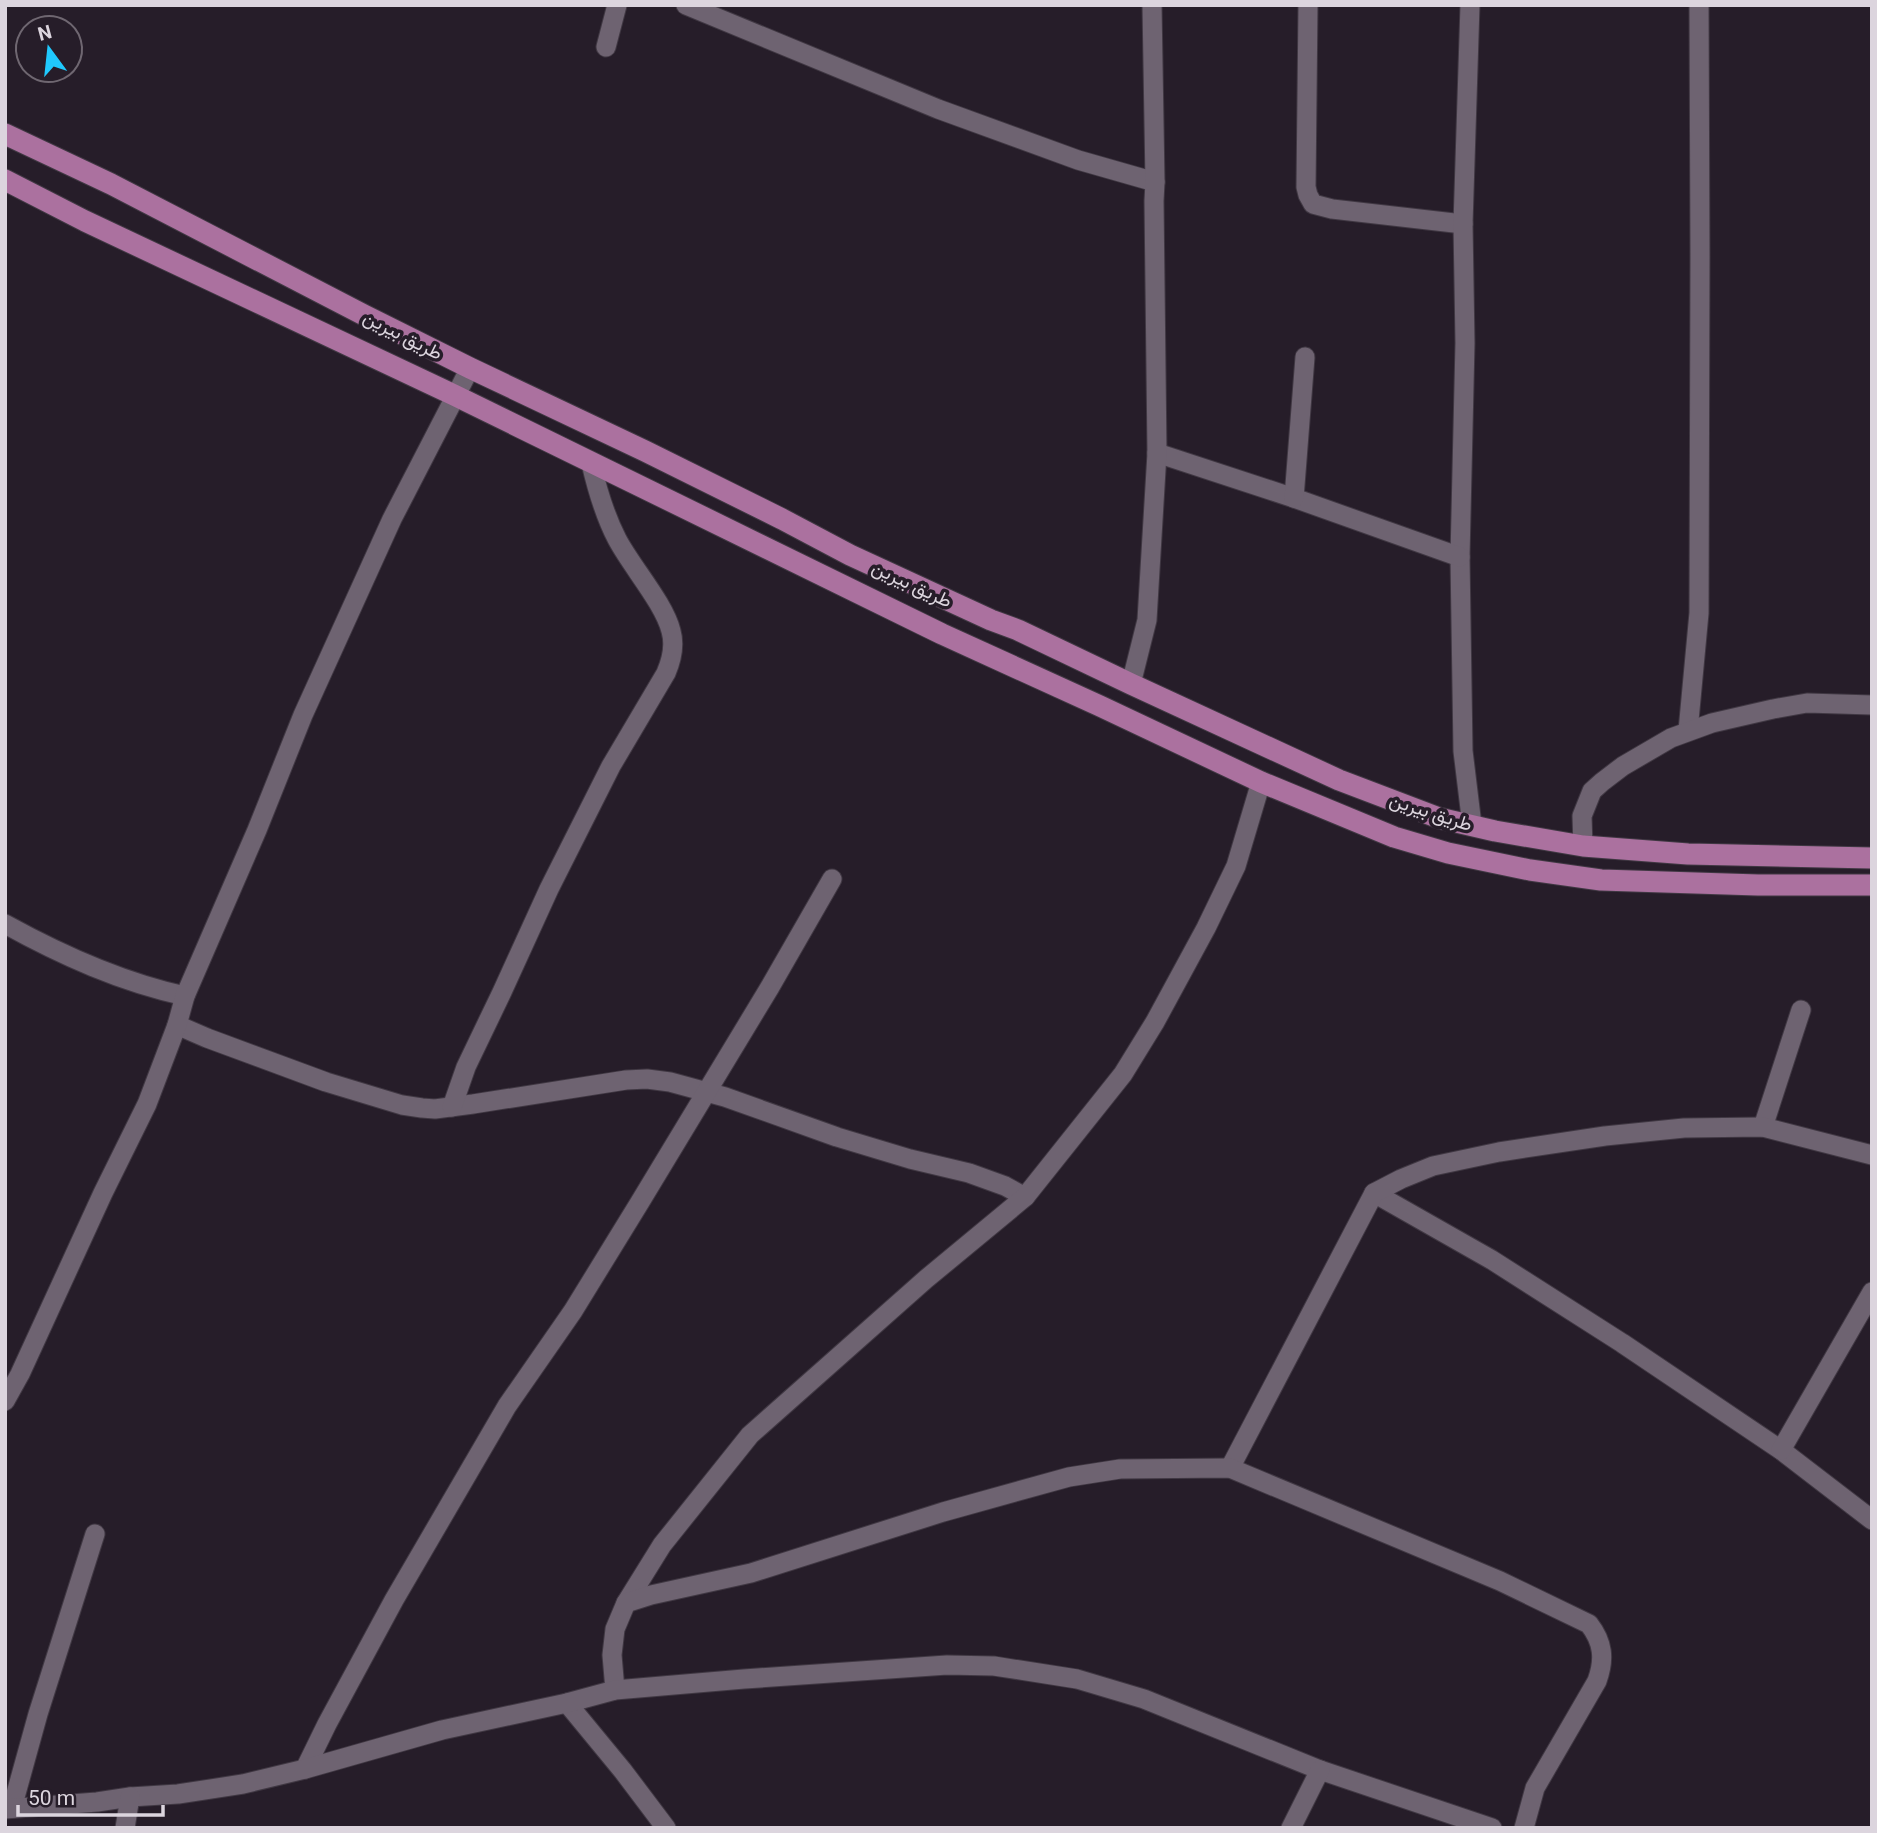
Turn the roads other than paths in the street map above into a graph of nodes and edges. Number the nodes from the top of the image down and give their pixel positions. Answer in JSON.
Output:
{"nodes":[{"id":1,"x":617,"y":5,"type":"edge"},
{"id":2,"x":686,"y":5,"type":"edge"},
{"id":3,"x":1152,"y":5,"type":"edge"},
{"id":4,"x":1308,"y":5,"type":"edge"},
{"id":5,"x":1470,"y":5,"type":"edge"},
{"id":6,"x":1699,"y":5,"type":"edge"},
{"id":7,"x":606,"y":47,"type":"dead end"},
{"id":8,"x":5,"y":134,"type":"edge"},
{"id":9,"x":5,"y":180,"type":"edge"},
{"id":10,"x":1155,"y":182,"type":"junction"},
{"id":11,"x":1463,"y":224,"type":"junction"},
{"id":12,"x":1306,"y":358,"type":"dead end"},
{"id":13,"x":470,"y":368,"type":"junction"},
{"id":14,"x":454,"y":395,"type":"junction"},
{"id":15,"x":1157,"y":453,"type":"junction"},
{"id":16,"x":591,"y":463,"type":"junction"},
{"id":17,"x":1294,"y":498,"type":"junction"},
{"id":18,"x":1460,"y":557,"type":"junction"},
{"id":19,"x":957,"y":604,"type":"junction"},
{"id":20,"x":942,"y":634,"type":"junction"},
{"id":21,"x":1131,"y":684,"type":"junction"},
{"id":22,"x":1872,"y":705,"type":"edge"},
{"id":23,"x":1688,"y":731,"type":"junction"},
{"id":24,"x":1261,"y":782,"type":"junction"},
{"id":25,"x":1472,"y":825,"type":"junction"},
{"id":26,"x":1583,"y":846,"type":"junction"},
{"id":27,"x":1872,"y":858,"type":"edge"},
{"id":28,"x":832,"y":879,"type":"dead end"},
{"id":29,"x":1872,"y":885,"type":"edge"},
{"id":30,"x":5,"y":924,"type":"edge"},
{"id":31,"x":185,"y":996,"type":"junction"},
{"id":32,"x":1801,"y":1010,"type":"dead end"},
{"id":33,"x":177,"y":1025,"type":"junction"},
{"id":34,"x":706,"y":1092,"type":"junction"},
{"id":35,"x":452,"y":1107,"type":"junction"},
{"id":36,"x":1763,"y":1127,"type":"junction"},
{"id":37,"x":1872,"y":1155,"type":"edge"},
{"id":38,"x":1374,"y":1193,"type":"junction"},
{"id":39,"x":1025,"y":1196,"type":"junction"},
{"id":40,"x":1872,"y":1292,"type":"edge"},
{"id":41,"x":5,"y":1401,"type":"edge"},
{"id":42,"x":1781,"y":1450,"type":"junction"},
{"id":43,"x":1230,"y":1468,"type":"junction"},
{"id":44,"x":1872,"y":1520,"type":"edge"},
{"id":45,"x":95,"y":1534,"type":"dead end"},
{"id":46,"x":626,"y":1603,"type":"junction"},
{"id":47,"x":615,"y":1690,"type":"junction"},
{"id":48,"x":566,"y":1703,"type":"junction"},
{"id":49,"x":305,"y":1769,"type":"junction"},
{"id":50,"x":1320,"y":1770,"type":"junction"},
{"id":51,"x":130,"y":1797,"type":"junction"},
{"id":52,"x":8,"y":1809,"type":"edge"},
{"id":53,"x":125,"y":1828,"type":"edge"},
{"id":54,"x":666,"y":1828,"type":"edge"},
{"id":55,"x":1292,"y":1828,"type":"edge"},
{"id":56,"x":1492,"y":1828,"type":"edge"},
{"id":57,"x":1524,"y":1828,"type":"edge"}],
"edges":[{"from":1,"to":7,"type":"street"},
{"from":2,"to":10,"type":"street"},
{"from":3,"to":10,"type":"street"},
{"from":4,"to":11,"type":"street"},
{"from":5,"to":11,"type":"street"},
{"from":6,"to":23,"type":"street"},
{"from":8,"to":13,"type":"main road","name":"طريق بيرين"},
{"from":9,"to":14,"type":"main road","name":"طريق بيرين"},
{"from":10,"to":15,"type":"street"},
{"from":11,"to":18,"type":"street"},
{"from":12,"to":17,"type":"street"},
{"from":13,"to":14,"type":"street"},
{"from":13,"to":19,"type":"main road","name":"طريق بيرين"},
{"from":14,"to":16,"type":"main road","name":"طريق بيرين"},
{"from":14,"to":31,"type":"street"},
{"from":15,"to":17,"type":"street"},
{"from":15,"to":21,"type":"street"},
{"from":16,"to":20,"type":"main road","name":"طريق بيرين"},
{"from":16,"to":35,"type":"street"},
{"from":17,"to":18,"type":"street"},
{"from":18,"to":25,"type":"street"},
{"from":19,"to":20,"type":"main road"},
{"from":19,"to":21,"type":"main road","name":"طريق بيرين"},
{"from":20,"to":24,"type":"main road","name":"طريق بيرين"},
{"from":21,"to":25,"type":"main road","name":"طريق بيرين"},
{"from":22,"to":23,"type":"street"},
{"from":23,"to":26,"type":"street"},
{"from":24,"to":29,"type":"main road","name":"طريق بيرين"},
{"from":24,"to":39,"type":"street"},
{"from":25,"to":26,"type":"main road","name":"طريق بيرين"},
{"from":26,"to":27,"type":"main road","name":"طريق بيرين"},
{"from":28,"to":34,"type":"street"},
{"from":30,"to":31,"type":"street"},
{"from":31,"to":33,"type":"street"},
{"from":32,"to":36,"type":"street"},
{"from":33,"to":35,"type":"street"},
{"from":33,"to":41,"type":"street"},
{"from":34,"to":35,"type":"street"},
{"from":34,"to":39,"type":"street"},
{"from":34,"to":49,"type":"street"},
{"from":36,"to":37,"type":"street"},
{"from":36,"to":38,"type":"street"},
{"from":38,"to":42,"type":"street"},
{"from":38,"to":43,"type":"street"},
{"from":39,"to":46,"type":"street"},
{"from":40,"to":42,"type":"street"},
{"from":42,"to":44,"type":"street"},
{"from":43,"to":46,"type":"street"},
{"from":43,"to":57,"type":"street"},
{"from":45,"to":52,"type":"street"},
{"from":46,"to":47,"type":"street"},
{"from":47,"to":48,"type":"street"},
{"from":47,"to":50,"type":"street"},
{"from":48,"to":49,"type":"street"},
{"from":48,"to":54,"type":"street"},
{"from":49,"to":51,"type":"street"},
{"from":50,"to":55,"type":"street"},
{"from":50,"to":56,"type":"street"},
{"from":51,"to":52,"type":"street"},
{"from":51,"to":53,"type":"street"}]}
